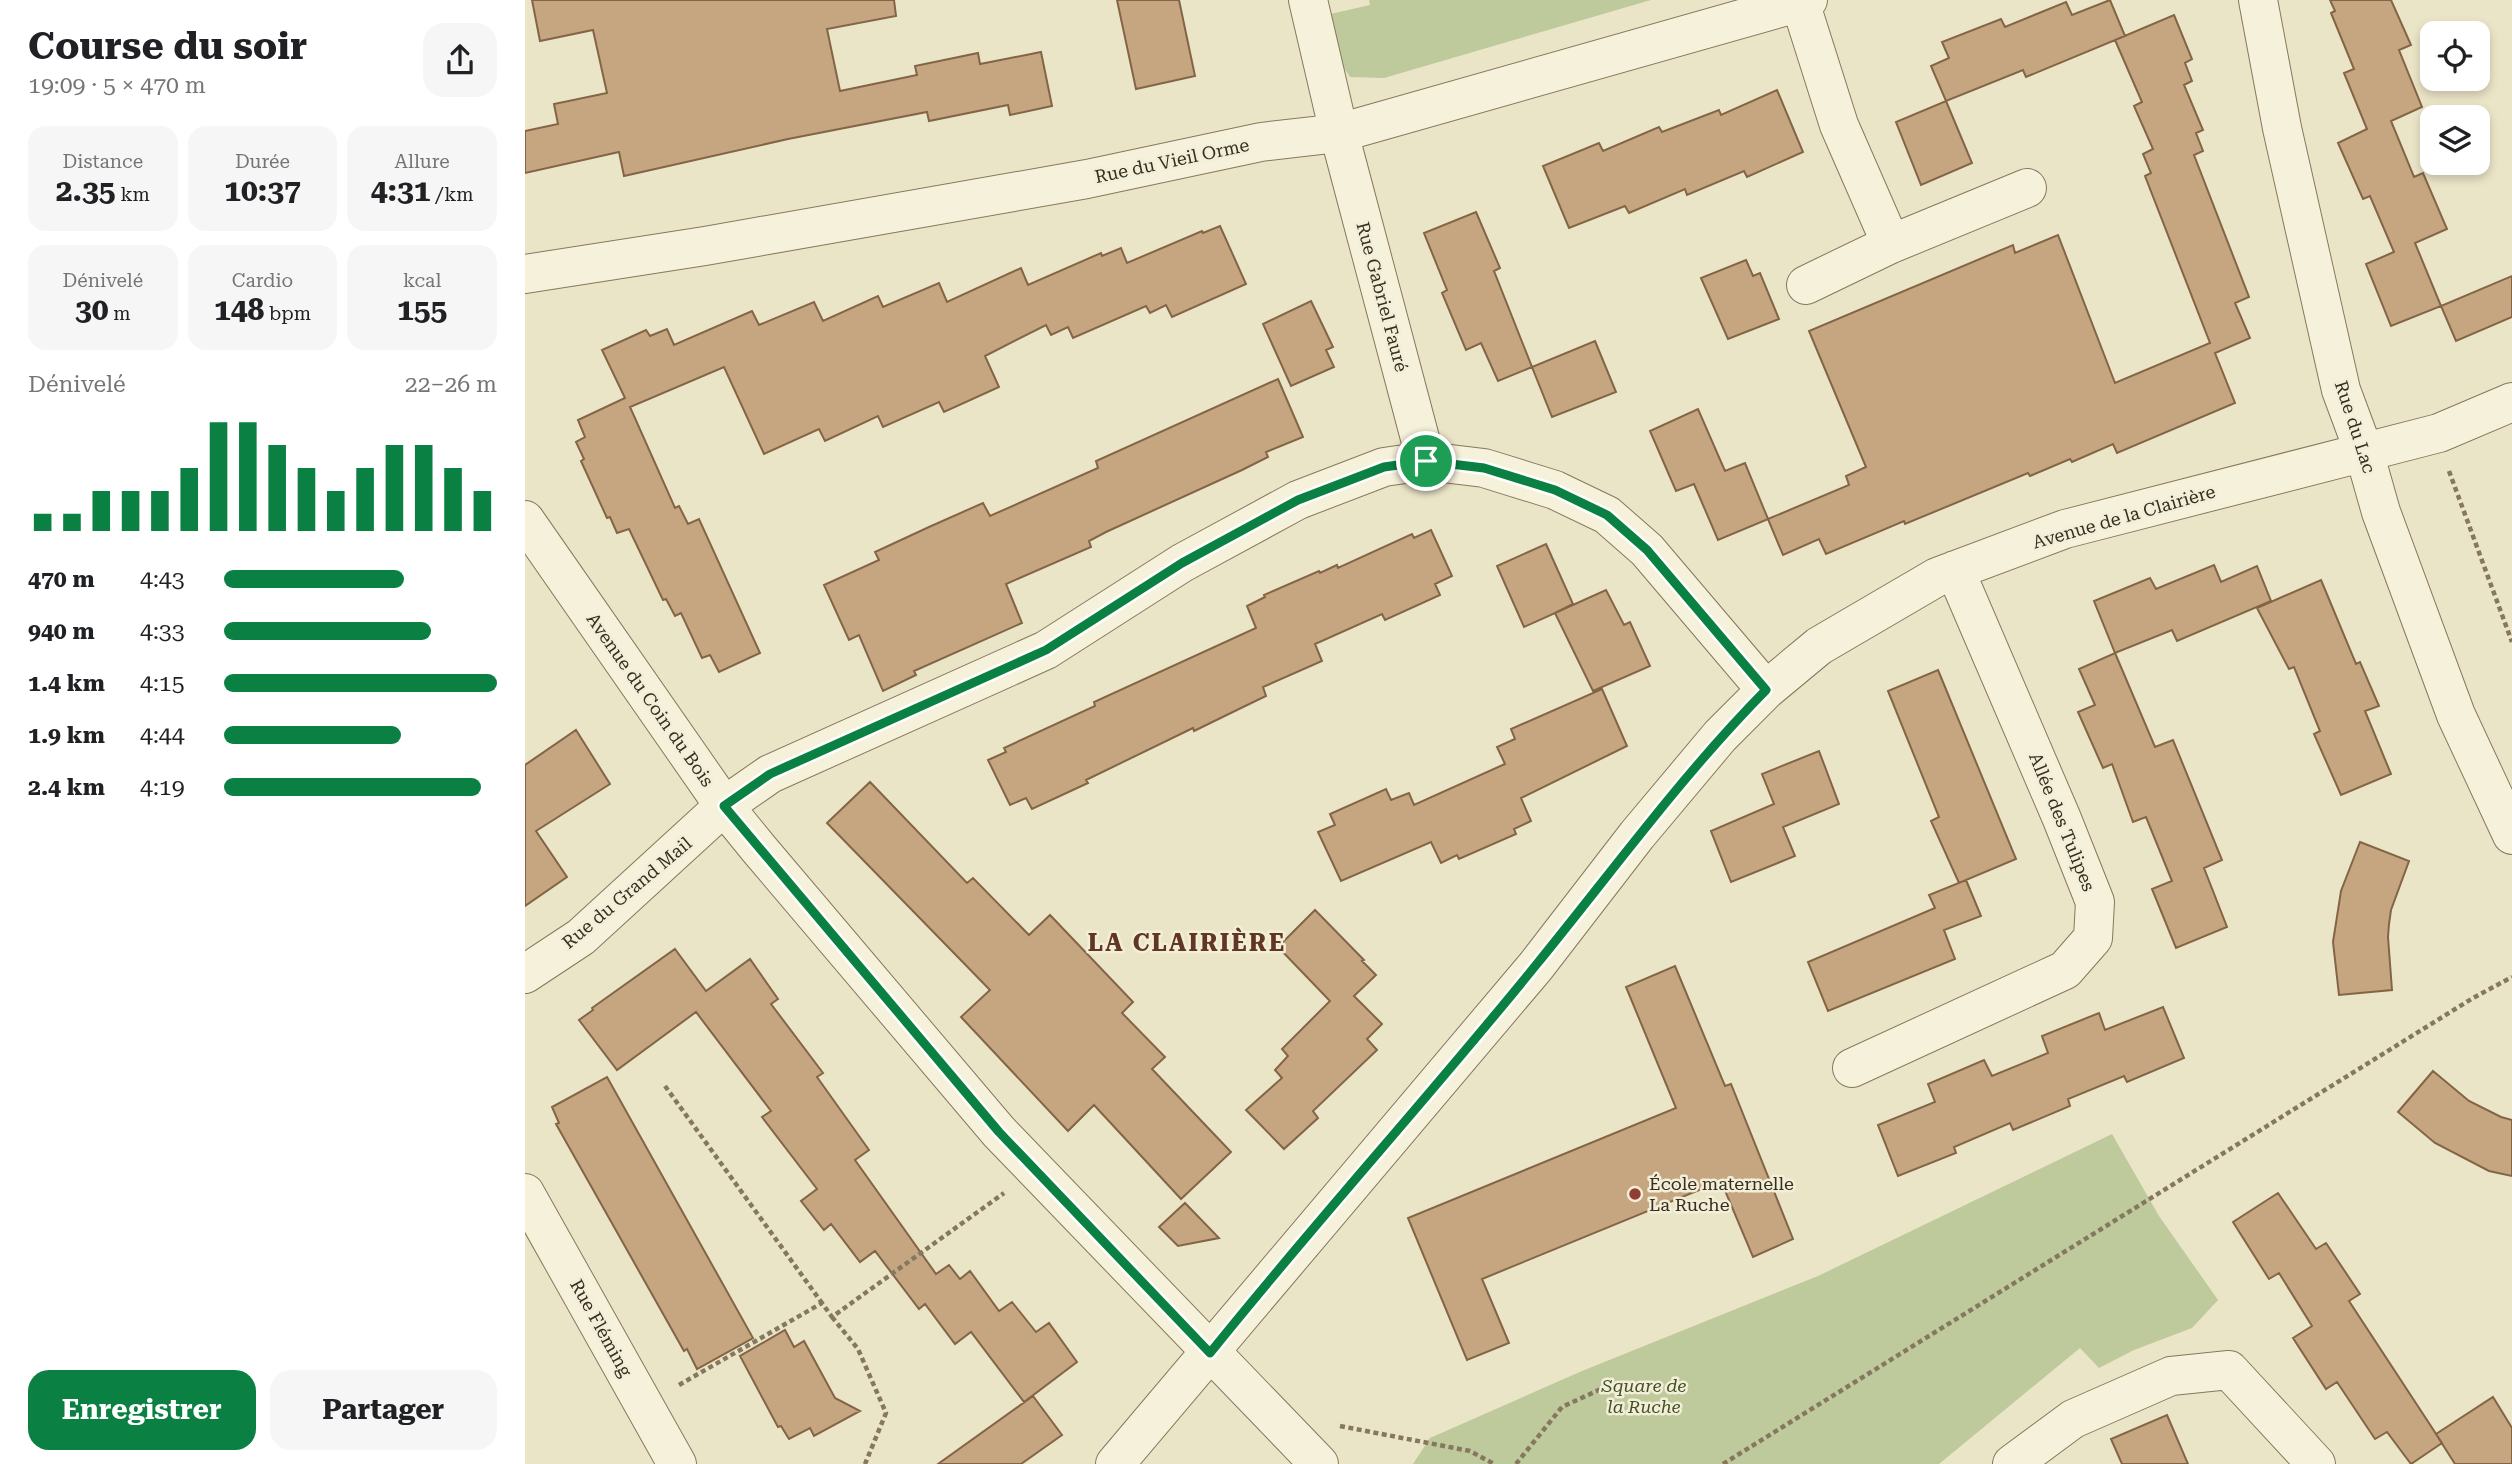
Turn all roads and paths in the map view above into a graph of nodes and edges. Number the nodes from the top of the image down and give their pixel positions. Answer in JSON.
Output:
{"nodes":[{"id":1,"x":1308,"y":0,"type":"edge"},
{"id":2,"x":2259,"y":0,"type":"edge"},
{"id":3,"x":1804,"y":1,"type":"edge"},
{"id":4,"x":1339,"y":133,"type":"junction"},
{"id":5,"x":2027,"y":188,"type":"dead end"},
{"id":6,"x":1891,"y":244,"type":"junction"},
{"id":7,"x":525,"y":274,"type":"edge"},
{"id":8,"x":1806,"y":285,"type":"dead end"},
{"id":9,"x":2512,"y":402,"type":"edge"},
{"id":10,"x":2439,"y":433,"type":"junction"},
{"id":11,"x":2364,"y":452,"type":"junction"},
{"id":12,"x":1426,"y":461,"type":"junction"},
{"id":13,"x":525,"y":520,"type":"edge"},
{"id":14,"x":1955,"y":570,"type":"junction"},
{"id":15,"x":2512,"y":642,"type":"edge"},
{"id":16,"x":1766,"y":690,"type":"junction"},
{"id":17,"x":724,"y":806,"type":"junction"},
{"id":18,"x":2512,"y":835,"type":"edge"},
{"id":19,"x":525,"y":974,"type":"edge"},
{"id":20,"x":2512,"y":977,"type":"edge"},
{"id":21,"x":1852,"y":1068,"type":"dead end"},
{"id":22,"x":665,"y":1086,"type":"dead end"},
{"id":23,"x":1036,"y":1170,"type":"junction"},
{"id":24,"x":525,"y":1192,"type":"edge"},
{"id":25,"x":822,"y":1303,"type":"junction"},
{"id":26,"x":832,"y":1317,"type":"junction"},
{"id":27,"x":1210,"y":1353,"type":"junction"},
{"id":28,"x":1601,"y":1389,"type":"dead end"},
{"id":29,"x":644,"y":1405,"type":"junction"},
{"id":30,"x":1334,"y":1425,"type":"dead end"},
{"id":31,"x":677,"y":1464,"type":"edge"},
{"id":32,"x":865,"y":1464,"type":"edge"},
{"id":33,"x":1115,"y":1464,"type":"edge"},
{"id":34,"x":1319,"y":1464,"type":"edge"},
{"id":35,"x":1494,"y":1464,"type":"edge"},
{"id":36,"x":1516,"y":1464,"type":"edge"},
{"id":37,"x":1723,"y":1464,"type":"edge"},
{"id":38,"x":2012,"y":1464,"type":"edge"},
{"id":39,"x":2316,"y":1464,"type":"edge"}],
"edges":[{"from":1,"to":4,"type":"street","name":"Rue Gabriel Fauré"},
{"from":2,"to":11,"type":"street","name":"Rue du Lac"},
{"from":3,"to":4,"type":"street","name":"Rue du Vieil Orme"},
{"from":3,"to":6,"type":"street"},
{"from":4,"to":7,"type":"street","name":"Rue du Vieil Orme"},
{"from":4,"to":12,"type":"street","name":"Rue Gabriel Fauré"},
{"from":5,"to":6,"type":"street"},
{"from":6,"to":8,"type":"street"},
{"from":9,"to":10,"type":"street","name":"Avenue de la Clairière"},
{"from":10,"to":11,"type":"street","name":"Avenue de la Clairière"},
{"from":10,"to":15,"type":"path"},
{"from":11,"to":14,"type":"street","name":"Avenue de la Clairière"},
{"from":11,"to":18,"type":"street","name":"Rue du Lac"},
{"from":12,"to":16,"type":"street","name":"Rue du Grand Mail"},
{"from":12,"to":17,"type":"street","name":"Rue du Grand Mail"},
{"from":13,"to":17,"type":"street","name":"Avenue du Coin du Bois"},
{"from":14,"to":16,"type":"street","name":"Avenue de la Clairière"},
{"from":14,"to":21,"type":"street","name":"Allée des Tulipes"},
{"from":16,"to":27,"type":"street","name":"Avenue de la Clairière"},
{"from":17,"to":19,"type":"street","name":"Rue du Grand Mail"},
{"from":17,"to":23,"type":"street","name":"Avenue du Coin du Bois"},
{"from":20,"to":37,"type":"path"},
{"from":22,"to":25,"type":"path"},
{"from":23,"to":26,"type":"path"},
{"from":23,"to":27,"type":"street","name":"Avenue du Coin du Bois"},
{"from":24,"to":29,"type":"street","name":"Rue Fléming"},
{"from":25,"to":26,"type":"path"},
{"from":25,"to":29,"type":"path"},
{"from":26,"to":32,"type":"path"},
{"from":27,"to":33,"type":"street","name":"Avenue de la Clairière"},
{"from":27,"to":34,"type":"street","name":"Avenue du Coin du Bois"},
{"from":28,"to":36,"type":"path"},
{"from":29,"to":31,"type":"street","name":"Rue Fléming"},
{"from":30,"to":35,"type":"path"},
{"from":38,"to":39,"type":"street"}]}
